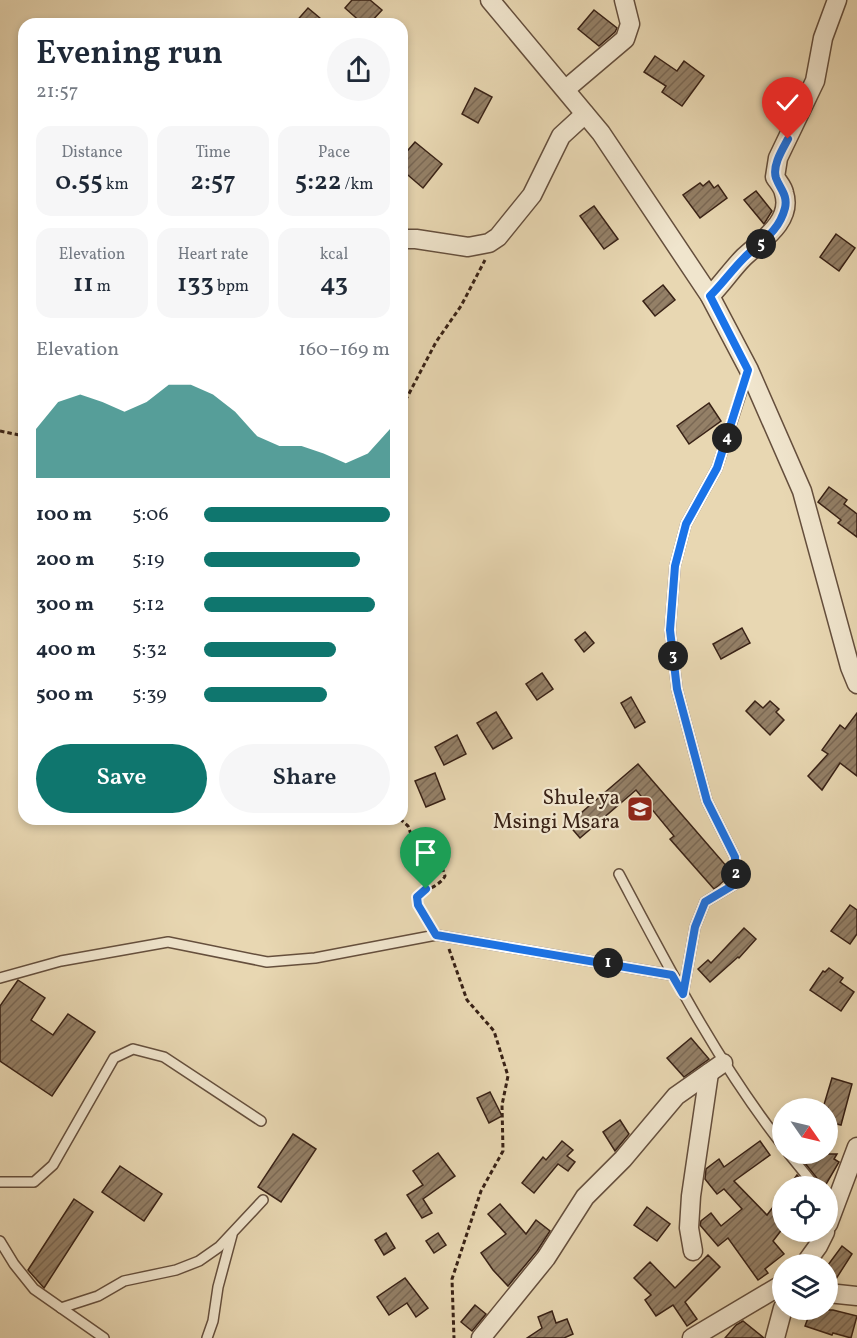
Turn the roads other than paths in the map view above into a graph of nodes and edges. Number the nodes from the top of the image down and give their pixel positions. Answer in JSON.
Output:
{"nodes":[{"id":1,"x":490,"y":0,"type":"edge"},
{"id":2,"x":624,"y":0,"type":"edge"},
{"id":3,"x":837,"y":0,"type":"edge"},
{"id":4,"x":566,"y":89,"type":"junction"},
{"id":5,"x":585,"y":114,"type":"junction"},
{"id":6,"x":408,"y":239,"type":"edge"},
{"id":7,"x":710,"y":296,"type":"junction"},
{"id":8,"x":748,"y":370,"type":"junction"},
{"id":9,"x":857,"y":684,"type":"edge"},
{"id":10,"x":619,"y":874,"type":"dead end"},
{"id":11,"x":672,"y":975,"type":"junction"},
{"id":12,"x":0,"y":978,"type":"edge"},
{"id":13,"x":683,"y":994,"type":"junction"},
{"id":14,"x":716,"y":1068,"type":"junction"},
{"id":15,"x":261,"y":1121,"type":"dead end"},
{"id":16,"x":772,"y":1132,"type":"edge"},
{"id":17,"x":857,"y":1147,"type":"edge"},
{"id":18,"x":797,"y":1164,"type":"edge"},
{"id":19,"x":807,"y":1176,"type":"edge"},
{"id":20,"x":0,"y":1182,"type":"edge"},
{"id":21,"x":838,"y":1193,"type":"edge"},
{"id":22,"x":263,"y":1200,"type":"dead end"},
{"id":23,"x":232,"y":1232,"type":"junction"},
{"id":24,"x":0,"y":1240,"type":"edge"},
{"id":25,"x":693,"y":1251,"type":"dead end"},
{"id":26,"x":772,"y":1291,"type":"edge"},
{"id":27,"x":838,"y":1294,"type":"edge"},
{"id":28,"x":857,"y":1296,"type":"edge"},
{"id":29,"x":61,"y":1308,"type":"junction"},
{"id":30,"x":780,"y":1320,"type":"edge"},
{"id":31,"x":104,"y":1338,"type":"edge"},
{"id":32,"x":207,"y":1338,"type":"edge"},
{"id":33,"x":481,"y":1338,"type":"edge"},
{"id":34,"x":692,"y":1338,"type":"edge"},
{"id":35,"x":775,"y":1338,"type":"edge"}],
"edges":[{"from":1,"to":4,"type":"street"},
{"from":2,"to":4,"type":"street"},
{"from":3,"to":7,"type":"street"},
{"from":4,"to":5,"type":"street"},
{"from":5,"to":6,"type":"street"},
{"from":5,"to":7,"type":"street"},
{"from":7,"to":8,"type":"street"},
{"from":8,"to":9,"type":"street"},
{"from":8,"to":13,"type":"lane"},
{"from":10,"to":11,"type":"lane"},
{"from":11,"to":12,"type":"lane"},
{"from":11,"to":13,"type":"lane"},
{"from":13,"to":14,"type":"lane"},
{"from":14,"to":16,"type":"lane"},
{"from":14,"to":25,"type":"street"},
{"from":14,"to":33,"type":"street"},
{"from":15,"to":20,"type":"lane"},
{"from":17,"to":21,"type":"street"},
{"from":18,"to":19,"type":"lane"},
{"from":22,"to":23,"type":"lane"},
{"from":23,"to":29,"type":"lane"},
{"from":23,"to":32,"type":"lane"},
{"from":24,"to":29,"type":"lane"},
{"from":26,"to":34,"type":"street"},
{"from":27,"to":28,"type":"street"},
{"from":29,"to":31,"type":"lane"},
{"from":30,"to":35,"type":"street"}]}
